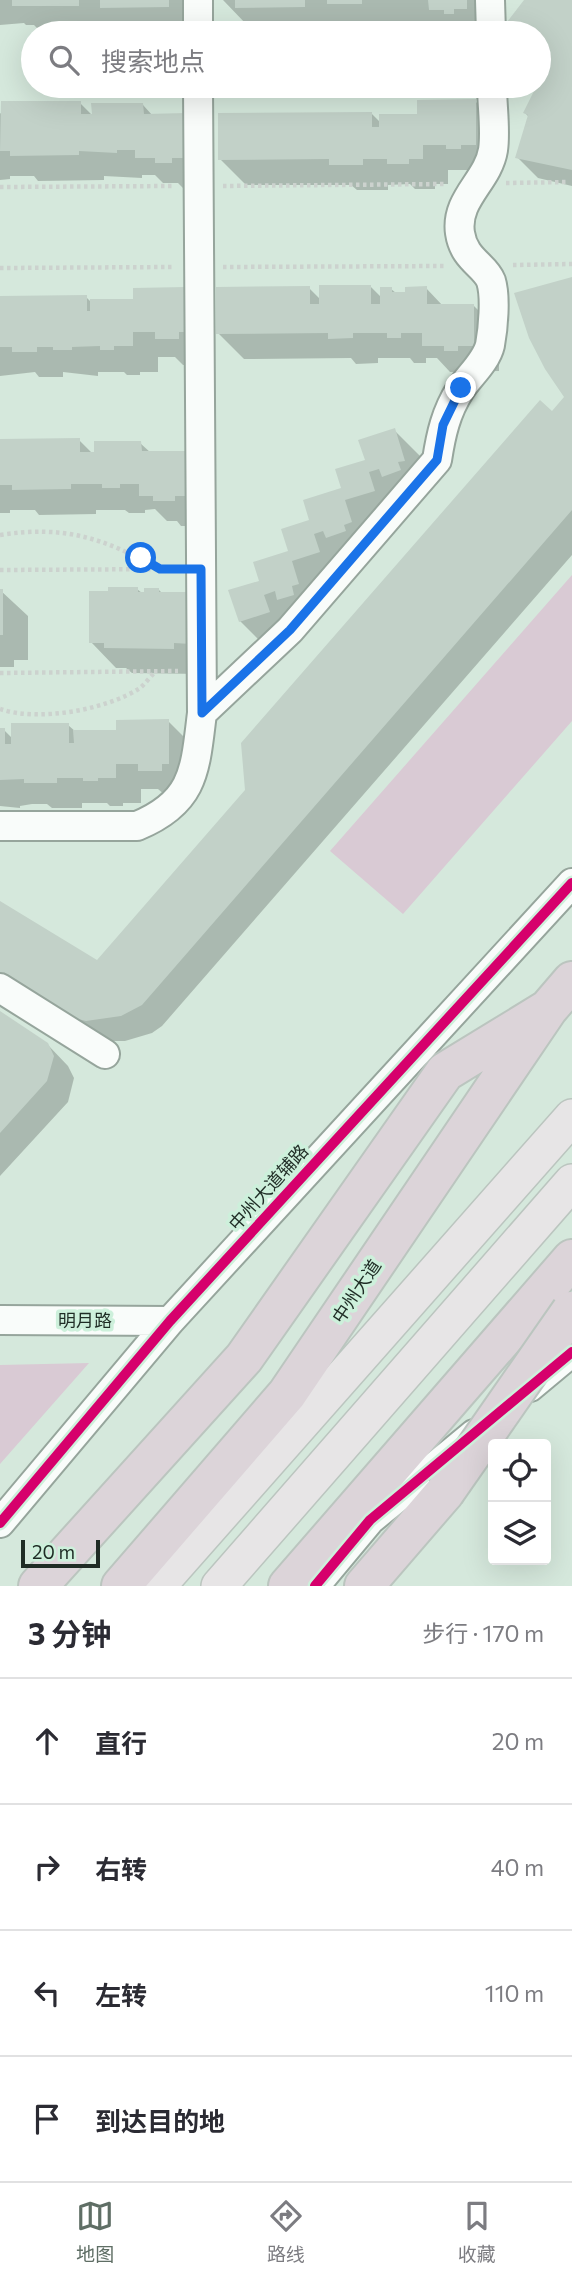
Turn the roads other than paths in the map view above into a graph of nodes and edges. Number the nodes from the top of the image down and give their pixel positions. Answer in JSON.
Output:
{"nodes":[{"id":1,"x":198,"y":0,"type":"edge"},
{"id":2,"x":490,"y":0,"type":"edge"},
{"id":3,"x":198,"y":21,"type":"edge"},
{"id":4,"x":491,"y":21,"type":"edge"},
{"id":5,"x":198,"y":98,"type":"edge"},
{"id":6,"x":492,"y":98,"type":"edge"},
{"id":7,"x":202,"y":713,"type":"junction"},
{"id":8,"x":0,"y":827,"type":"edge"},
{"id":9,"x":572,"y":883,"type":"edge"},
{"id":10,"x":0,"y":988,"type":"edge"},
{"id":11,"x":560,"y":995,"type":"edge"},
{"id":12,"x":105,"y":1054,"type":"dead end"},
{"id":13,"x":572,"y":1116,"type":"edge"},
{"id":14,"x":572,"y":1182,"type":"edge"},
{"id":15,"x":572,"y":1259,"type":"edge"},
{"id":16,"x":572,"y":1310,"type":"edge"},
{"id":17,"x":0,"y":1320,"type":"edge"},
{"id":18,"x":170,"y":1321,"type":"junction"},
{"id":19,"x":571,"y":1355,"type":"edge"},
{"id":20,"x":0,"y":1523,"type":"edge"},
{"id":21,"x":167,"y":1576,"type":"edge"},
{"id":22,"x":38,"y":1586,"type":"edge"},
{"id":23,"x":121,"y":1586,"type":"edge"},
{"id":24,"x":219,"y":1586,"type":"edge"},
{"id":25,"x":288,"y":1586,"type":"edge"},
{"id":26,"x":315,"y":1586,"type":"edge"},
{"id":27,"x":364,"y":1586,"type":"edge"}],
"edges":[{"from":1,"to":3,"type":"street"},
{"from":2,"to":4,"type":"street"},
{"from":5,"to":7,"type":"street"},
{"from":6,"to":7,"type":"street"},
{"from":7,"to":8,"type":"street"},
{"from":9,"to":18,"type":"street","name":"中州大道辅路"},
{"from":10,"to":12,"type":"street"},
{"from":11,"to":22,"type":"highway"},
{"from":11,"to":23,"type":"highway","name":"中州大道"},
{"from":13,"to":21,"type":"main road"},
{"from":14,"to":24,"type":"main road"},
{"from":15,"to":25,"type":"highway"},
{"from":16,"to":27,"type":"highway","bridge":true},
{"from":17,"to":18,"type":"street","name":"明月路"},
{"from":18,"to":20,"type":"street","name":"中州大道辅路"},
{"from":19,"to":26,"type":"street"}]}
